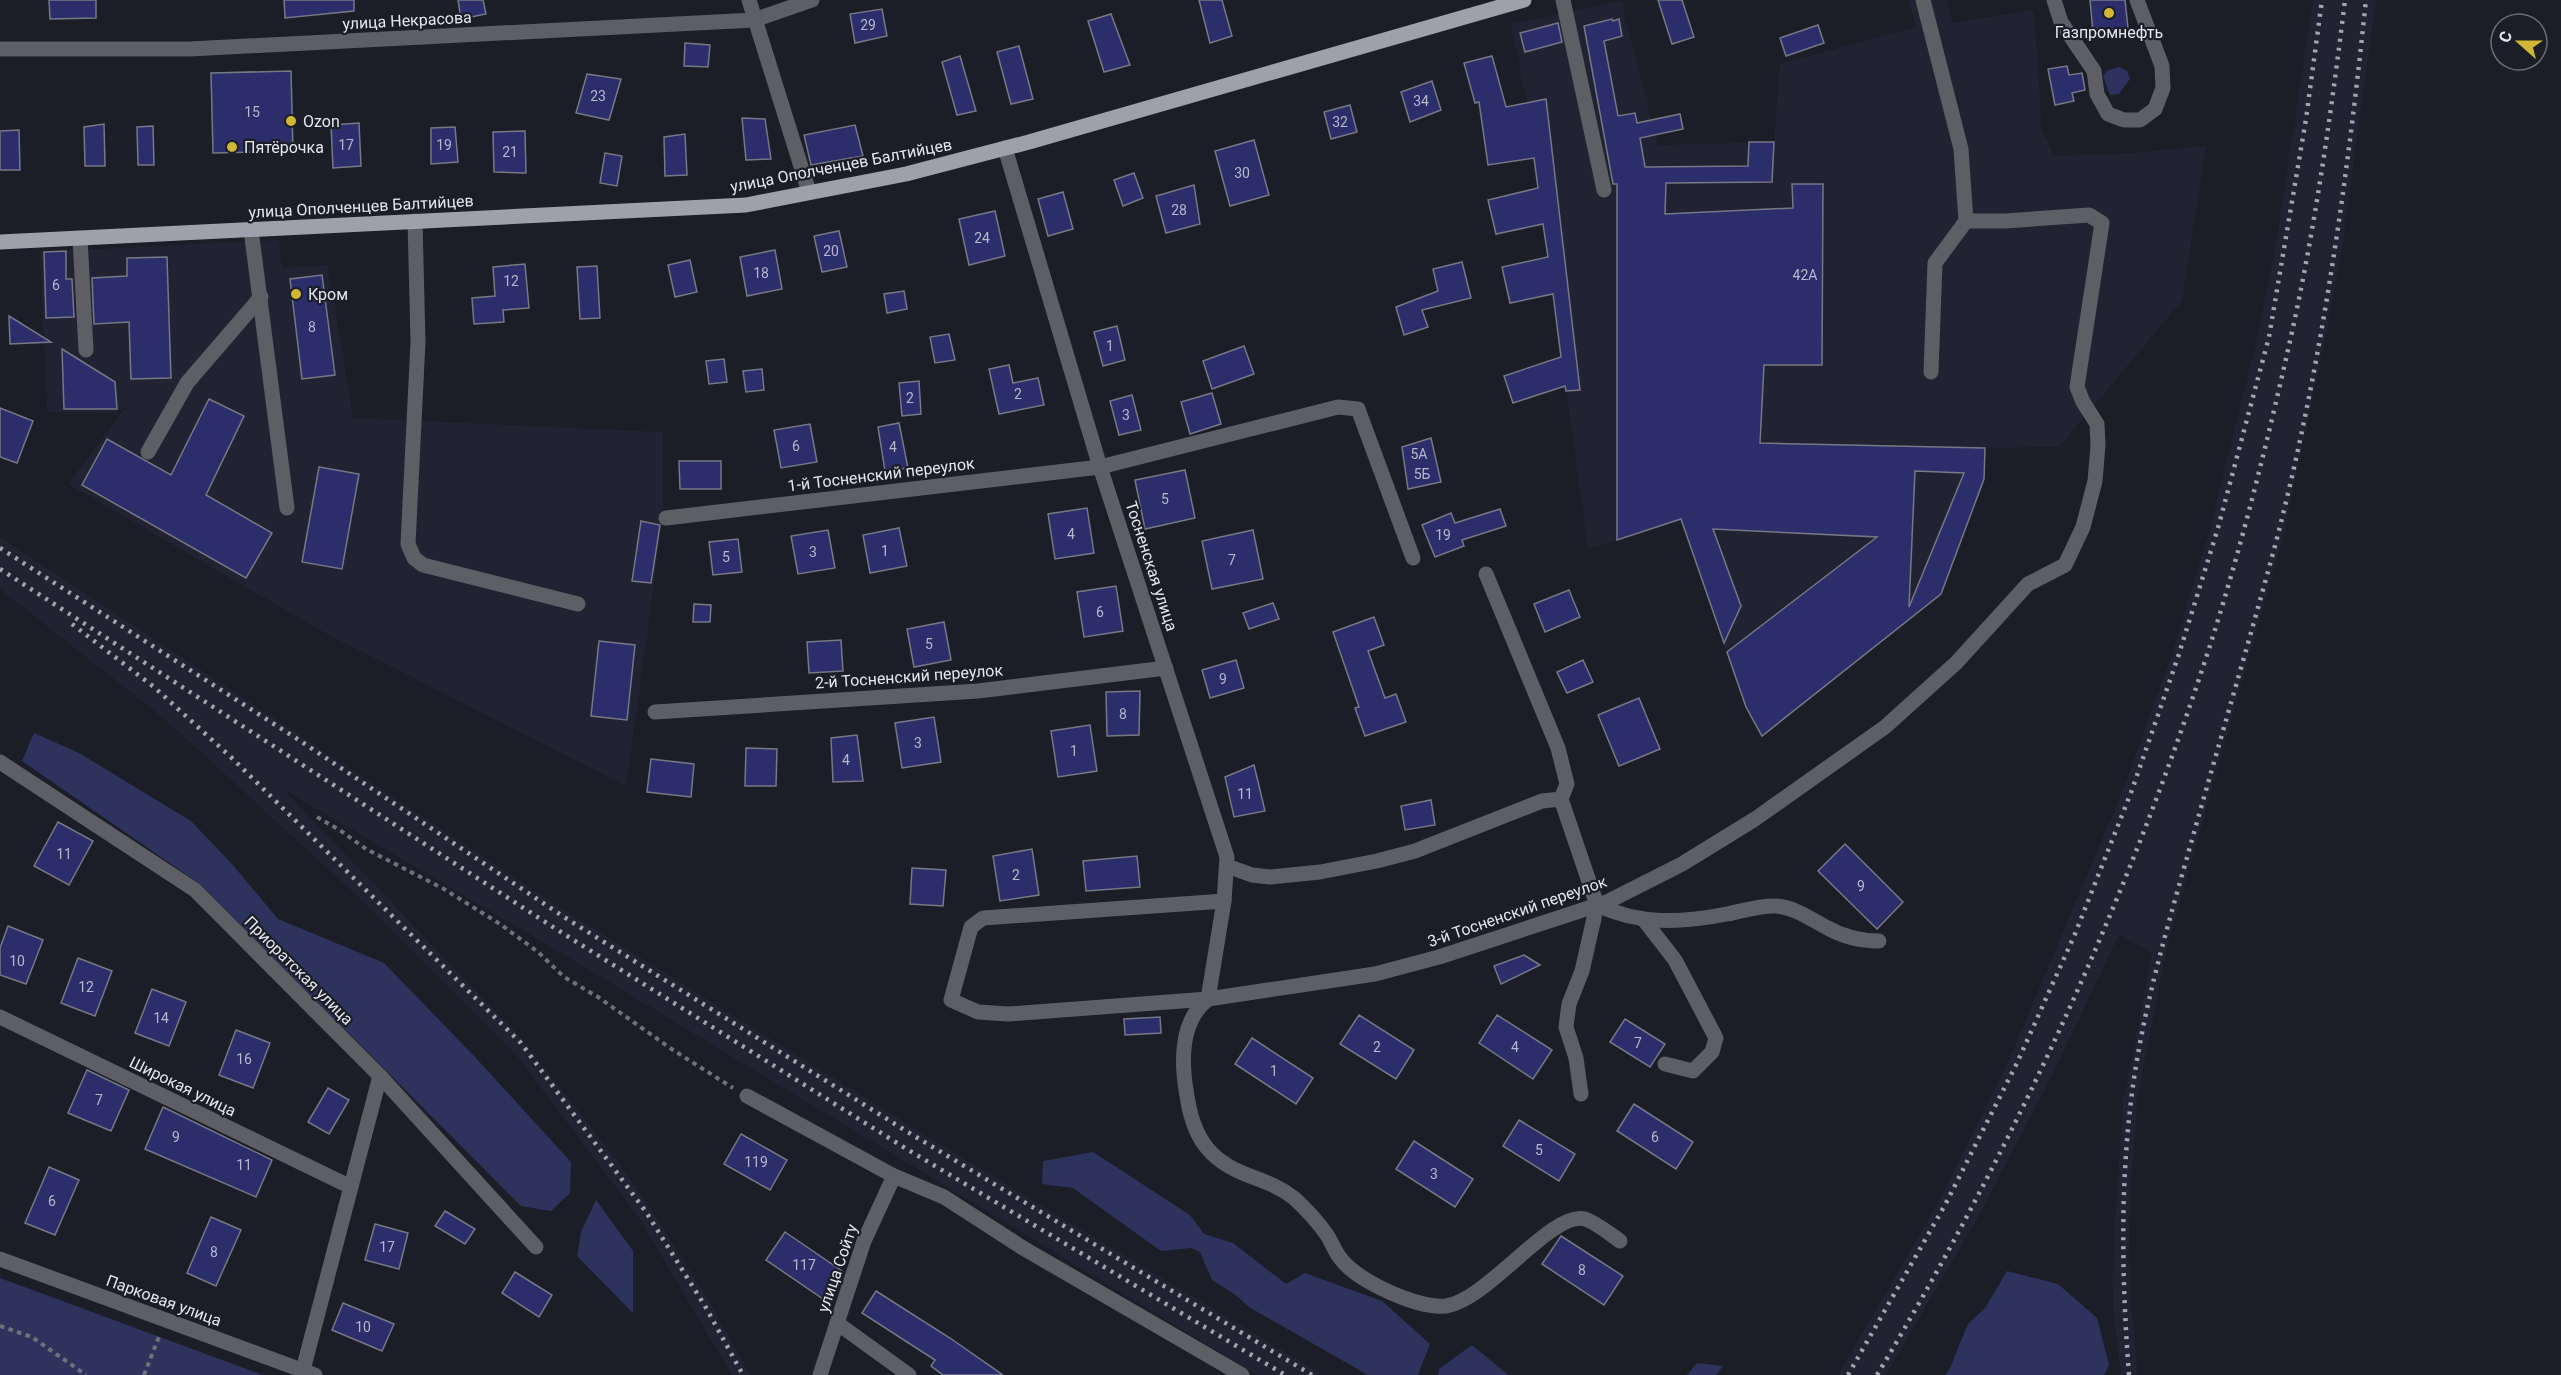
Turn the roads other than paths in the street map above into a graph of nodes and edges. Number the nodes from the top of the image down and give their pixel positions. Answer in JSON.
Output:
{"nodes":[{"id":1,"x":749,"y":0,"type":"edge"},
{"id":2,"x":812,"y":0,"type":"edge"},
{"id":3,"x":1524,"y":0,"type":"edge"},
{"id":4,"x":1563,"y":0,"type":"edge"},
{"id":5,"x":1923,"y":0,"type":"edge"},
{"id":6,"x":2054,"y":0,"type":"edge"},
{"id":7,"x":2137,"y":0,"type":"edge"},
{"id":8,"x":754,"y":20,"type":"junction"},
{"id":9,"x":0,"y":49,"type":"edge"},
{"id":10,"x":1005,"y":148,"type":"junction"},
{"id":11,"x":1604,"y":190,"type":"dead end"},
{"id":12,"x":809,"y":192,"type":"junction"},
{"id":13,"x":415,"y":221,"type":"junction"},
{"id":14,"x":1966,"y":221,"type":"junction"},
{"id":15,"x":251,"y":230,"type":"junction"},
{"id":16,"x":80,"y":238,"type":"junction"},
{"id":17,"x":0,"y":242,"type":"edge"},
{"id":18,"x":261,"y":297,"type":"junction"},
{"id":19,"x":86,"y":350,"type":"dead end"},
{"id":20,"x":1930,"y":372,"type":"dead end"},
{"id":21,"x":148,"y":452,"type":"dead end"},
{"id":22,"x":1101,"y":467,"type":"junction"},
{"id":23,"x":287,"y":508,"type":"dead end"},
{"id":24,"x":666,"y":518,"type":"dead end"},
{"id":25,"x":1413,"y":558,"type":"dead end"},
{"id":26,"x":1486,"y":574,"type":"dead end"},
{"id":27,"x":578,"y":604,"type":"dead end"},
{"id":28,"x":1166,"y":668,"type":"junction"},
{"id":29,"x":655,"y":712,"type":"dead end"},
{"id":30,"x":0,"y":762,"type":"edge"},
{"id":31,"x":1561,"y":799,"type":"junction"},
{"id":32,"x":1227,"y":866,"type":"junction"},
{"id":33,"x":1224,"y":902,"type":"junction"},
{"id":34,"x":1597,"y":905,"type":"junction"},
{"id":35,"x":1644,"y":920,"type":"junction"},
{"id":36,"x":1879,"y":941,"type":"dead end"},
{"id":37,"x":1208,"y":999,"type":"junction"},
{"id":38,"x":0,"y":1017,"type":"edge"},
{"id":39,"x":1665,"y":1064,"type":"dead end"},
{"id":40,"x":380,"y":1076,"type":"junction"},
{"id":41,"x":1581,"y":1094,"type":"dead end"},
{"id":42,"x":747,"y":1096,"type":"road end"},
{"id":43,"x":894,"y":1176,"type":"junction"},
{"id":44,"x":351,"y":1187,"type":"junction"},
{"id":45,"x":1620,"y":1241,"type":"dead end"},
{"id":46,"x":536,"y":1246,"type":"dead end"},
{"id":47,"x":0,"y":1259,"type":"edge"},
{"id":48,"x":837,"y":1323,"type":"junction"},
{"id":49,"x":309,"y":1373,"type":"edge"},
{"id":50,"x":820,"y":1375,"type":"edge"},
{"id":51,"x":909,"y":1375,"type":"edge"},
{"id":52,"x":1242,"y":1375,"type":"edge"}],
"edges":[{"from":1,"to":8,"type":"street"},
{"from":2,"to":8,"type":"street","name":"улица Некрасова"},
{"from":3,"to":10,"type":"main road","name":"улица Ополченцев Балтийцев"},
{"from":4,"to":11,"type":"street"},
{"from":5,"to":14,"type":"street"},
{"from":6,"to":7,"type":"street"},
{"from":8,"to":9,"type":"street","name":"улица Некрасова"},
{"from":8,"to":12,"type":"street"},
{"from":10,"to":12,"type":"main road","name":"улица Ополченцев Балтийцев"},
{"from":10,"to":22,"type":"street","name":"Тосненская улица"},
{"from":12,"to":13,"type":"main road","name":"улица Ополченцев Балтийцев"},
{"from":13,"to":15,"type":"main road","name":"улица Ополченцев Балтийцев"},
{"from":13,"to":27,"type":"street"},
{"from":14,"to":20,"type":"street"},
{"from":14,"to":34,"type":"street","name":"3-й Тосненский переулок"},
{"from":15,"to":16,"type":"main road","name":"улица Ополченцев Балтийцев"},
{"from":15,"to":18,"type":"street"},
{"from":16,"to":17,"type":"main road","name":"улица Ополченцев Балтийцев"},
{"from":16,"to":19,"type":"street"},
{"from":18,"to":21,"type":"street"},
{"from":18,"to":23,"type":"street"},
{"from":22,"to":24,"type":"street","name":"1-й Тосненский переулок"},
{"from":22,"to":25,"type":"street","name":"1-й Тосненский переулок"},
{"from":22,"to":28,"type":"street","name":"Тосненская улица"},
{"from":26,"to":31,"type":"street"},
{"from":28,"to":29,"type":"street","name":"2-й Тосненский переулок"},
{"from":28,"to":32,"type":"street","name":"Тосненская улица"},
{"from":30,"to":40,"type":"street","name":"Приоратская улица"},
{"from":31,"to":32,"type":"street"},
{"from":31,"to":34,"type":"street"},
{"from":32,"to":33,"type":"street","name":"Тосненская улица"},
{"from":33,"to":37,"type":"street","name":"Тосненская улица"},
{"from":33,"to":37,"type":"street","name":"3-й Тосненский переулок"},
{"from":34,"to":35,"type":"street"},
{"from":34,"to":37,"type":"street","name":"3-й Тосненский переулок"},
{"from":34,"to":41,"type":"street"},
{"from":35,"to":36,"type":"street"},
{"from":35,"to":39,"type":"street"},
{"from":37,"to":45,"type":"street"},
{"from":38,"to":44,"type":"street","name":"Широкая улица"},
{"from":40,"to":44,"type":"street"},
{"from":40,"to":46,"type":"street","name":"Приоратская улица"},
{"from":42,"to":43,"type":"street"},
{"from":43,"to":48,"type":"street","name":"улица Сойту"},
{"from":43,"to":52,"type":"street"},
{"from":44,"to":49,"type":"street"},
{"from":47,"to":49,"type":"street","name":"Парковая улица"},
{"from":48,"to":50,"type":"street","name":"улица Сойту"},
{"from":48,"to":51,"type":"street"}]}
